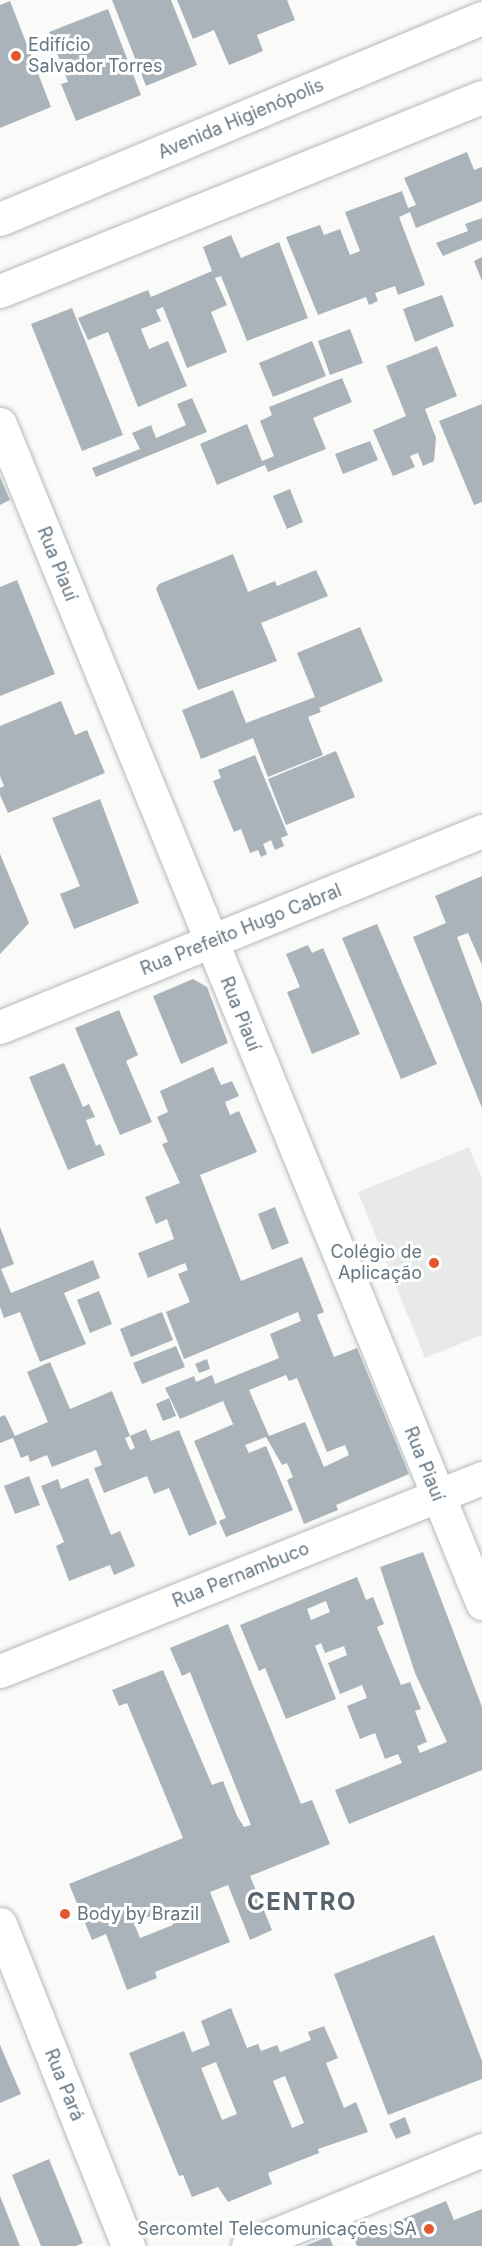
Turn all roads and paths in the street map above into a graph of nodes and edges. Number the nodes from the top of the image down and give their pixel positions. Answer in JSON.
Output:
{"nodes":[{"id":1,"x":482,"y":18,"type":"edge"},
{"id":2,"x":482,"y":97,"type":"edge"},
{"id":3,"x":0,"y":219,"type":"edge"},
{"id":4,"x":0,"y":291,"type":"edge"},
{"id":5,"x":0,"y":424,"type":"edge"},
{"id":6,"x":482,"y":831,"type":"edge"},
{"id":7,"x":212,"y":943,"type":"junction"},
{"id":8,"x":0,"y":1027,"type":"edge"},
{"id":9,"x":482,"y":1478,"type":"edge"},
{"id":10,"x":438,"y":1497,"type":"junction"},
{"id":11,"x":482,"y":1603,"type":"edge"},
{"id":12,"x":0,"y":1671,"type":"edge"},
{"id":13,"x":0,"y":1924,"type":"edge"},
{"id":14,"x":482,"y":2150,"type":"edge"},
{"id":15,"x":128,"y":2246,"type":"edge"},
{"id":16,"x":248,"y":2246,"type":"edge"}],
"edges":[{"from":1,"to":3,"type":"street","name":"Avenida Higienópolis"},
{"from":2,"to":4,"type":"street"},
{"from":5,"to":7,"type":"street","name":"Rua Piauí"},
{"from":6,"to":7,"type":"street","name":"Rua Prefeito Hugo Cabral"},
{"from":7,"to":8,"type":"street","name":"Rua Prefeito Hugo Cabral"},
{"from":7,"to":10,"type":"street","name":"Rua Piauí"},
{"from":9,"to":10,"type":"street","name":"Rua Pernambuco"},
{"from":10,"to":11,"type":"street","name":"Rua Piauí"},
{"from":10,"to":12,"type":"street","name":"Rua Pernambuco"},
{"from":13,"to":15,"type":"street","name":"Rua Pará"},
{"from":14,"to":16,"type":"street"}]}
